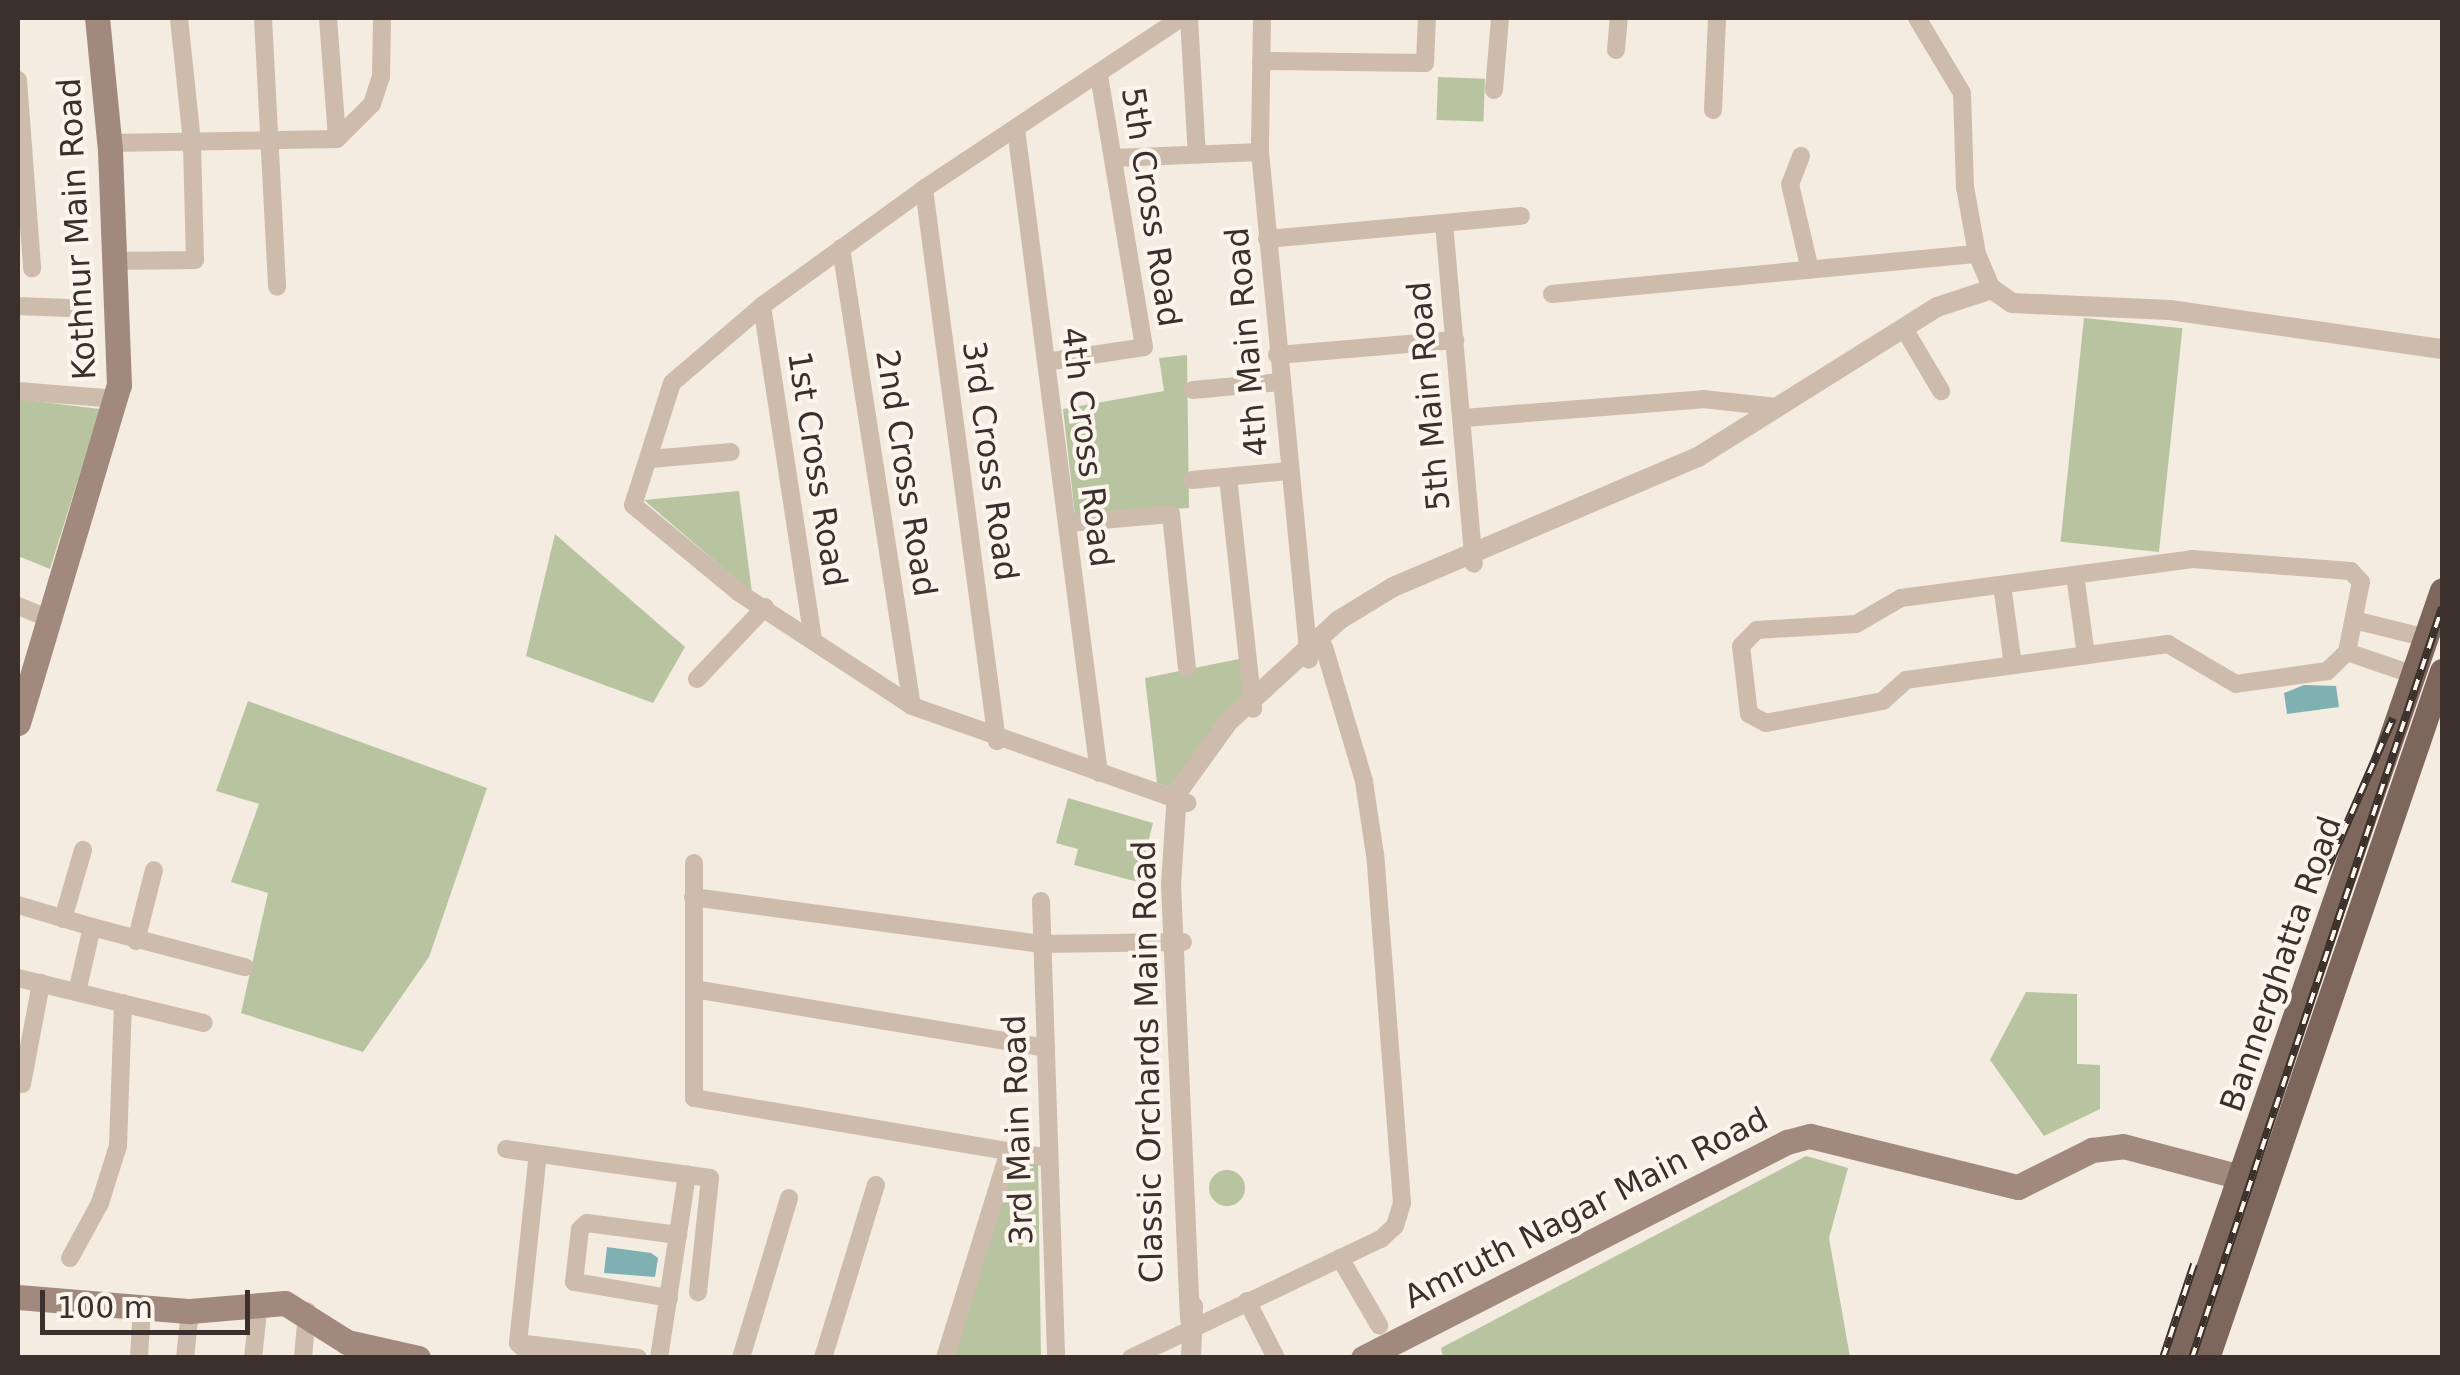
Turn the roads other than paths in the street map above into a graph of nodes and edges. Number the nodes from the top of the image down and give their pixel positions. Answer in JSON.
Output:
{"nodes":[{"id":1,"x":97,"y":18,"type":"edge"},
{"id":2,"x":179,"y":18,"type":"edge"},
{"id":3,"x":262,"y":18,"type":"edge"},
{"id":4,"x":328,"y":18,"type":"edge"},
{"id":5,"x":382,"y":18,"type":"edge"},
{"id":6,"x":1181,"y":18,"type":"edge"},
{"id":7,"x":1189,"y":18,"type":"edge"},
{"id":8,"x":1262,"y":18,"type":"edge"},
{"id":9,"x":1427,"y":18,"type":"edge"},
{"id":10,"x":1500,"y":18,"type":"edge"},
{"id":11,"x":1620,"y":18,"type":"edge"},
{"id":12,"x":1717,"y":18,"type":"edge"},
{"id":13,"x":1917,"y":18,"type":"edge"},
{"id":14,"x":1616,"y":50,"type":"dead end"},
{"id":15,"x":1261,"y":61,"type":"junction"},
{"id":16,"x":1099,"y":76,"type":"junction"},
{"id":17,"x":18,"y":80,"type":"edge"},
{"id":18,"x":1494,"y":90,"type":"dead end"},
{"id":19,"x":1714,"y":110,"type":"dead end"},
{"id":20,"x":1016,"y":129,"type":"junction"},
{"id":21,"x":271,"y":140,"type":"junction"},
{"id":22,"x":337,"y":140,"type":"junction"},
{"id":23,"x":192,"y":142,"type":"junction"},
{"id":24,"x":109,"y":144,"type":"junction"},
{"id":25,"x":1260,"y":152,"type":"junction"},
{"id":26,"x":1197,"y":154,"type":"junction"},
{"id":27,"x":1801,"y":156,"type":"dead end"},
{"id":28,"x":1114,"y":158,"type":"junction"},
{"id":29,"x":924,"y":189,"type":"junction"},
{"id":30,"x":1521,"y":216,"type":"dead end"},
{"id":31,"x":1444,"y":223,"type":"junction"},
{"id":32,"x":1267,"y":239,"type":"junction"},
{"id":33,"x":841,"y":248,"type":"junction"},
{"id":34,"x":1977,"y":254,"type":"junction"},
{"id":35,"x":113,"y":261,"type":"junction"},
{"id":36,"x":32,"y":268,"type":"dead end"},
{"id":37,"x":1810,"y":270,"type":"junction"},
{"id":38,"x":277,"y":287,"type":"dead end"},
{"id":39,"x":1992,"y":289,"type":"junction"},
{"id":40,"x":1552,"y":294,"type":"dead end"},
{"id":41,"x":1970,"y":297,"type":"junction"},
{"id":42,"x":18,"y":306,"type":"edge"},
{"id":43,"x":762,"y":306,"type":"junction"},
{"id":44,"x":68,"y":308,"type":"dead end"},
{"id":45,"x":1909,"y":337,"type":"junction"},
{"id":46,"x":1455,"y":340,"type":"junction"},
{"id":47,"x":2442,"y":349,"type":"edge"},
{"id":48,"x":1277,"y":355,"type":"junction"},
{"id":49,"x":1046,"y":362,"type":"junction"},
{"id":50,"x":1280,"y":382,"type":"junction"},
{"id":51,"x":1193,"y":390,"type":"dead end"},
{"id":52,"x":18,"y":392,"type":"edge"},
{"id":53,"x":1941,"y":392,"type":"dead end"},
{"id":54,"x":117,"y":398,"type":"junction"},
{"id":55,"x":1778,"y":407,"type":"junction"},
{"id":56,"x":1464,"y":418,"type":"junction"},
{"id":57,"x":731,"y":452,"type":"dead end"},
{"id":58,"x":650,"y":459,"type":"junction"},
{"id":59,"x":1289,"y":472,"type":"junction"},
{"id":60,"x":1228,"y":476,"type":"junction"},
{"id":61,"x":1192,"y":480,"type":"dead end"},
{"id":62,"x":1067,"y":524,"type":"junction"},
{"id":63,"x":1474,"y":559,"type":"junction"},
{"id":64,"x":2076,"y":576,"type":"junction"},
{"id":65,"x":2002,"y":585,"type":"junction"},
{"id":66,"x":2442,"y":590,"type":"edge"},
{"id":67,"x":18,"y":606,"type":"edge"},
{"id":68,"x":765,"y":607,"type":"junction"},
{"id":69,"x":51,"y":619,"type":"junction"},
{"id":70,"x":2358,"y":621,"type":"junction"},
{"id":71,"x":2426,"y":638,"type":"junction"},
{"id":72,"x":813,"y":641,"type":"junction"},
{"id":73,"x":1314,"y":651,"type":"junction"},
{"id":74,"x":2347,"y":652,"type":"junction"},
{"id":75,"x":2086,"y":655,"type":"junction"},
{"id":76,"x":2014,"y":665,"type":"junction"},
{"id":77,"x":1187,"y":668,"type":"dead end"},
{"id":78,"x":2435,"y":677,"type":"edge"},
{"id":79,"x":697,"y":679,"type":"dead end"},
{"id":80,"x":23,"y":682,"type":"edge"},
{"id":81,"x":1254,"y":703,"type":"junction"},
{"id":82,"x":912,"y":706,"type":"junction"},
{"id":83,"x":18,"y":724,"type":"edge"},
{"id":84,"x":997,"y":741,"type":"junction"},
{"id":85,"x":1099,"y":773,"type":"junction"},
{"id":86,"x":1182,"y":801,"type":"junction"},
{"id":87,"x":83,"y":850,"type":"dead end"},
{"id":88,"x":694,"y":863,"type":"dead end"},
{"id":89,"x":154,"y":870,"type":"dead end"},
{"id":90,"x":693,"y":897,"type":"junction"},
{"id":91,"x":1040,"y":901,"type":"dead end"},
{"id":92,"x":18,"y":905,"type":"edge"},
{"id":93,"x":63,"y":918,"type":"junction"},
{"id":94,"x":92,"y":927,"type":"junction"},
{"id":95,"x":136,"y":940,"type":"junction"},
{"id":96,"x":1178,"y":942,"type":"junction"},
{"id":97,"x":1042,"y":944,"type":"junction"},
{"id":98,"x":244,"y":966,"type":"dead end"},
{"id":99,"x":18,"y":978,"type":"edge"},
{"id":100,"x":41,"y":984,"type":"junction"},
{"id":101,"x":694,"y":989,"type":"junction"},
{"id":102,"x":77,"y":992,"type":"junction"},
{"id":103,"x":122,"y":1003,"type":"junction"},
{"id":104,"x":204,"y":1023,"type":"dead end"},
{"id":105,"x":1046,"y":1048,"type":"junction"},
{"id":106,"x":22,"y":1084,"type":"dead end"},
{"id":107,"x":506,"y":1149,"type":"dead end"},
{"id":108,"x":538,"y":1154,"type":"junction"},
{"id":109,"x":1008,"y":1155,"type":"junction"},
{"id":110,"x":1050,"y":1158,"type":"junction"},
{"id":111,"x":687,"y":1174,"type":"junction"},
{"id":112,"x":2244,"y":1178,"type":"junction"},
{"id":113,"x":876,"y":1185,"type":"dead end"},
{"id":114,"x":789,"y":1198,"type":"dead end"},
{"id":115,"x":678,"y":1235,"type":"junction"},
{"id":116,"x":70,"y":1258,"type":"dead end"},
{"id":117,"x":1340,"y":1258,"type":"junction"},
{"id":118,"x":698,"y":1292,"type":"dead end"},
{"id":119,"x":18,"y":1297,"type":"edge"},
{"id":120,"x":669,"y":1298,"type":"junction"},
{"id":121,"x":1247,"y":1301,"type":"junction"},
{"id":122,"x":259,"y":1303,"type":"junction"},
{"id":123,"x":142,"y":1307,"type":"junction"},
{"id":124,"x":190,"y":1311,"type":"junction"},
{"id":125,"x":307,"y":1311,"type":"junction"},
{"id":126,"x":1190,"y":1323,"type":"junction"},
{"id":127,"x":1379,"y":1325,"type":"dead end"},
{"id":128,"x":518,"y":1343,"type":"junction"},
{"id":129,"x":369,"y":1352,"type":"edge"},
{"id":130,"x":139,"y":1358,"type":"edge"},
{"id":131,"x":185,"y":1358,"type":"edge"},
{"id":132,"x":253,"y":1358,"type":"edge"},
{"id":133,"x":303,"y":1358,"type":"edge"},
{"id":134,"x":418,"y":1358,"type":"edge"},
{"id":135,"x":533,"y":1358,"type":"edge"},
{"id":136,"x":638,"y":1358,"type":"edge"},
{"id":137,"x":659,"y":1358,"type":"edge"},
{"id":138,"x":740,"y":1358,"type":"edge"},
{"id":139,"x":824,"y":1358,"type":"edge"},
{"id":140,"x":945,"y":1358,"type":"edge"},
{"id":141,"x":1056,"y":1358,"type":"edge"},
{"id":142,"x":1131,"y":1358,"type":"edge"},
{"id":143,"x":1191,"y":1358,"type":"edge"},
{"id":144,"x":1276,"y":1358,"type":"edge"},
{"id":145,"x":1363,"y":1358,"type":"edge"},
{"id":146,"x":2177,"y":1358,"type":"edge"},
{"id":147,"x":2207,"y":1358,"type":"edge"}],
"edges":[{"from":1,"to":24,"type":"main road","name":"Kothnur Main Road"},
{"from":2,"to":23,"type":"street"},
{"from":3,"to":21,"type":"street"},
{"from":4,"to":22,"type":"street"},
{"from":5,"to":22,"type":"street"},
{"from":6,"to":16,"type":"street"},
{"from":7,"to":26,"type":"street"},
{"from":8,"to":15,"type":"street","name":"4th Main Road"},
{"from":9,"to":15,"type":"street"},
{"from":10,"to":18,"type":"street"},
{"from":11,"to":14,"type":"street"},
{"from":12,"to":19,"type":"street"},
{"from":13,"to":34,"type":"street"},
{"from":15,"to":25,"type":"street","name":"4th Main Road"},
{"from":16,"to":20,"type":"street"},
{"from":16,"to":28,"type":"street","name":"5th Cross Road"},
{"from":17,"to":36,"type":"street"},
{"from":20,"to":29,"type":"street"},
{"from":20,"to":49,"type":"street","name":"4th Cross Road"},
{"from":21,"to":22,"type":"street"},
{"from":21,"to":23,"type":"street"},
{"from":21,"to":38,"type":"street"},
{"from":23,"to":24,"type":"street"},
{"from":23,"to":35,"type":"street"},
{"from":24,"to":35,"type":"main road","name":"Kothnur Main Road"},
{"from":25,"to":26,"type":"street"},
{"from":25,"to":32,"type":"street","name":"4th Main Road"},
{"from":26,"to":28,"type":"street"},
{"from":27,"to":37,"type":"street"},
{"from":28,"to":49,"type":"street","name":"5th Cross Road"},
{"from":29,"to":33,"type":"street"},
{"from":29,"to":84,"type":"street","name":"3rd Cross Road"},
{"from":30,"to":31,"type":"street"},
{"from":31,"to":32,"type":"street"},
{"from":31,"to":46,"type":"street","name":"5th Main Road"},
{"from":32,"to":48,"type":"street","name":"4th Main Road"},
{"from":33,"to":43,"type":"street"},
{"from":33,"to":82,"type":"street","name":"2nd Cross Road"},
{"from":34,"to":37,"type":"street"},
{"from":34,"to":39,"type":"street"},
{"from":35,"to":54,"type":"main road","name":"Kothnur Main Road"},
{"from":37,"to":40,"type":"street"},
{"from":39,"to":41,"type":"street","name":"Classic Orchards Main Road"},
{"from":39,"to":47,"type":"street"},
{"from":41,"to":45,"type":"street","name":"Classic Orchards Main Road"},
{"from":41,"to":55,"type":"street","name":"Classic Orchards Main Road"},
{"from":42,"to":44,"type":"street"},
{"from":43,"to":58,"type":"street"},
{"from":43,"to":72,"type":"street","name":"1st Cross Road"},
{"from":45,"to":53,"type":"street"},
{"from":45,"to":63,"type":"street","name":"Classic Orchards Main Road"},
{"from":46,"to":48,"type":"street"},
{"from":46,"to":56,"type":"street","name":"5th Main Road"},
{"from":48,"to":50,"type":"street","name":"4th Main Road"},
{"from":49,"to":62,"type":"street","name":"4th Cross Road"},
{"from":50,"to":51,"type":"street"},
{"from":50,"to":59,"type":"street","name":"4th Main Road"},
{"from":52,"to":54,"type":"street"},
{"from":54,"to":69,"type":"main road","name":"Kothnur Main Road"},
{"from":55,"to":56,"type":"street"},
{"from":55,"to":63,"type":"street","name":"Classic Orchards Main Road"},
{"from":56,"to":63,"type":"street","name":"5th Main Road"},
{"from":57,"to":58,"type":"street"},
{"from":58,"to":68,"type":"street"},
{"from":59,"to":60,"type":"street"},
{"from":59,"to":73,"type":"street","name":"4th Main Road"},
{"from":60,"to":61,"type":"street"},
{"from":60,"to":81,"type":"street"},
{"from":62,"to":77,"type":"street"},
{"from":62,"to":85,"type":"street","name":"4th Cross Road"},
{"from":63,"to":73,"type":"street","name":"Classic Orchards Main Road"},
{"from":64,"to":65,"type":"street"},
{"from":64,"to":70,"type":"street"},
{"from":64,"to":75,"type":"street"},
{"from":65,"to":76,"type":"street"},
{"from":65,"to":76,"type":"street"},
{"from":66,"to":71,"type":"main road","name":"Bannerghatta Road"},
{"from":67,"to":69,"type":"street"},
{"from":68,"to":72,"type":"street"},
{"from":68,"to":79,"type":"street"},
{"from":69,"to":80,"type":"main road","name":"Kothnur Main Road"},
{"from":70,"to":71,"type":"street"},
{"from":70,"to":74,"type":"street"},
{"from":71,"to":78,"type":"main road","name":"Bannerghatta Road"},
{"from":72,"to":82,"type":"street"},
{"from":73,"to":81,"type":"street","name":"Classic Orchards Main Road"},
{"from":73,"to":117,"type":"street","name":"4th Main Road"},
{"from":74,"to":75,"type":"street"},
{"from":74,"to":78,"type":"street"},
{"from":75,"to":76,"type":"street"},
{"from":78,"to":112,"type":"main road","name":"Bannerghatta Road"},
{"from":78,"to":147,"type":"main road","name":"Bannerghatta Road"},
{"from":80,"to":83,"type":"main road","name":"Kothnur Main Road"},
{"from":81,"to":86,"type":"street","name":"Classic Orchards Main Road"},
{"from":82,"to":84,"type":"street"},
{"from":84,"to":85,"type":"street"},
{"from":85,"to":86,"type":"street"},
{"from":86,"to":96,"type":"street","name":"Classic Orchards Main Road"},
{"from":87,"to":93,"type":"street"},
{"from":88,"to":90,"type":"street"},
{"from":89,"to":95,"type":"street"},
{"from":90,"to":97,"type":"street"},
{"from":90,"to":101,"type":"street"},
{"from":91,"to":97,"type":"street","name":"3rd Main Road"},
{"from":92,"to":93,"type":"street"},
{"from":93,"to":94,"type":"street"},
{"from":94,"to":95,"type":"street"},
{"from":94,"to":102,"type":"street"},
{"from":95,"to":98,"type":"street"},
{"from":96,"to":97,"type":"street"},
{"from":96,"to":126,"type":"street","name":"Classic Orchards Main Road"},
{"from":97,"to":105,"type":"street","name":"3rd Main Road"},
{"from":99,"to":100,"type":"street"},
{"from":100,"to":102,"type":"street"},
{"from":100,"to":106,"type":"street"},
{"from":101,"to":105,"type":"street"},
{"from":101,"to":109,"type":"street"},
{"from":102,"to":103,"type":"street"},
{"from":103,"to":104,"type":"street"},
{"from":103,"to":116,"type":"street"},
{"from":105,"to":110,"type":"street","name":"3rd Main Road"},
{"from":107,"to":108,"type":"street"},
{"from":108,"to":111,"type":"street"},
{"from":108,"to":128,"type":"street"},
{"from":109,"to":110,"type":"street"},
{"from":109,"to":140,"type":"street"},
{"from":110,"to":141,"type":"street","name":"3rd Main Road"},
{"from":111,"to":115,"type":"street"},
{"from":111,"to":118,"type":"street"},
{"from":112,"to":145,"type":"main road","name":"Amruth Nagar Main Road"},
{"from":112,"to":146,"type":"main road","name":"Bannerghatta Road"},
{"from":113,"to":139,"type":"street"},
{"from":114,"to":138,"type":"street"},
{"from":115,"to":120,"type":"street"},
{"from":115,"to":120,"type":"street"},
{"from":117,"to":121,"type":"street"},
{"from":117,"to":127,"type":"street"},
{"from":119,"to":123,"type":"main road"},
{"from":120,"to":137,"type":"street"},
{"from":121,"to":126,"type":"street"},
{"from":121,"to":144,"type":"street"},
{"from":122,"to":124,"type":"main road"},
{"from":122,"to":125,"type":"main road"},
{"from":122,"to":132,"type":"street"},
{"from":123,"to":124,"type":"main road"},
{"from":123,"to":130,"type":"street"},
{"from":124,"to":131,"type":"street"},
{"from":125,"to":129,"type":"main road"},
{"from":125,"to":133,"type":"street"},
{"from":126,"to":142,"type":"street"},
{"from":126,"to":143,"type":"street","name":"Classic Orchards Main Road"},
{"from":128,"to":135,"type":"street"},
{"from":128,"to":136,"type":"street"},
{"from":129,"to":134,"type":"main road"}]}
